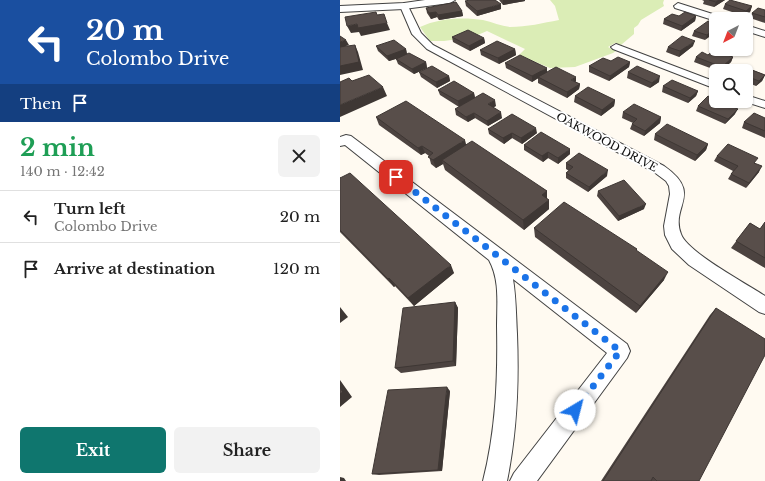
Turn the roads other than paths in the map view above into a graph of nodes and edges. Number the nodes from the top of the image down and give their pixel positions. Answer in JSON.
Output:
{"nodes":[{"id":1,"x":450,"y":0,"type":"edge"},
{"id":2,"x":404,"y":6,"type":"junction"},
{"id":3,"x":678,"y":6,"type":"dead end"},
{"id":4,"x":340,"y":9,"type":"edge"},
{"id":5,"x":709,"y":16,"type":"edge"},
{"id":6,"x":753,"y":30,"type":"edge"},
{"id":7,"x":765,"y":34,"type":"edge"},
{"id":8,"x":616,"y":47,"type":"dead end"},
{"id":9,"x":709,"y":83,"type":"edge"},
{"id":10,"x":753,"y":101,"type":"edge"},
{"id":11,"x":765,"y":106,"type":"edge"},
{"id":12,"x":343,"y":141,"type":"edge"},
{"id":13,"x":495,"y":253,"type":"junction"},
{"id":14,"x":765,"y":306,"type":"edge"},
{"id":15,"x":496,"y":481,"type":"edge"},
{"id":16,"x":522,"y":481,"type":"edge"}],
"edges":[{"from":1,"to":2,"type":"street"},
{"from":2,"to":4,"type":"street"},
{"from":2,"to":14,"type":"street","name":"OAKWOOD DRIVE"},
{"from":3,"to":5,"type":"street"},
{"from":6,"to":7,"type":"street"},
{"from":8,"to":9,"type":"street"},
{"from":10,"to":11,"type":"street"},
{"from":12,"to":13,"type":"street"},
{"from":13,"to":15,"type":"street"},
{"from":13,"to":16,"type":"street"}]}
